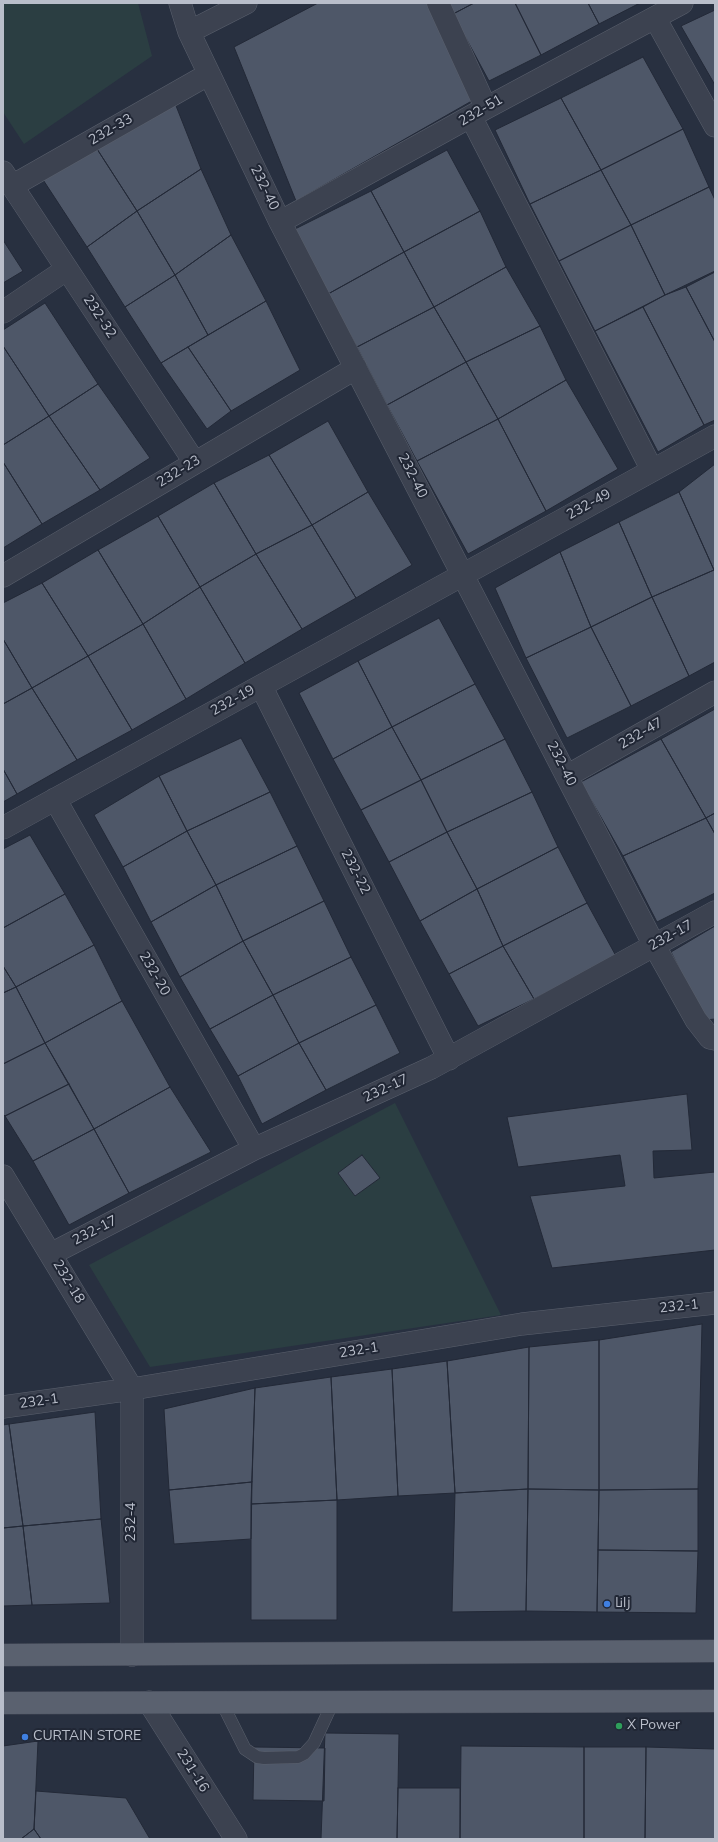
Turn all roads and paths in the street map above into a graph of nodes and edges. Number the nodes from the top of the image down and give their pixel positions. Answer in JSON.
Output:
{"nodes":[{"id":1,"x":180,"y":3,"type":"edge"},
{"id":2,"x":246,"y":3,"type":"edge"},
{"id":3,"x":438,"y":3,"type":"edge"},
{"id":4,"x":682,"y":3,"type":"edge"},
{"id":5,"x":655,"y":18,"type":"junction"},
{"id":6,"x":189,"y":32,"type":"junction"},
{"id":7,"x":209,"y":74,"type":"junction"},
{"id":8,"x":479,"y":112,"type":"junction"},
{"id":9,"x":715,"y":126,"type":"edge"},
{"id":10,"x":8,"y":179,"type":"edge"},
{"id":11,"x":280,"y":222,"type":"junction"},
{"id":12,"x":67,"y":269,"type":"junction"},
{"id":13,"x":3,"y":312,"type":"edge"},
{"id":14,"x":356,"y":368,"type":"junction"},
{"id":15,"x":715,"y":436,"type":"edge"},
{"id":16,"x":195,"y":463,"type":"junction"},
{"id":17,"x":652,"y":470,"type":"junction"},
{"id":18,"x":463,"y":575,"type":"junction"},
{"id":19,"x":3,"y":576,"type":"edge"},
{"id":20,"x":261,"y":686,"type":"junction"},
{"id":21,"x":715,"y":692,"type":"edge"},
{"id":22,"x":567,"y":776,"type":"junction"},
{"id":23,"x":55,"y":799,"type":"junction"},
{"id":24,"x":3,"y":828,"type":"edge"},
{"id":25,"x":715,"y":912,"type":"edge"},
{"id":26,"x":654,"y":945,"type":"junction"},
{"id":27,"x":715,"y":1040,"type":"edge"},
{"id":28,"x":449,"y":1058,"type":"junction"},
{"id":29,"x":254,"y":1149,"type":"junction"},
{"id":30,"x":3,"y":1176,"type":"edge"},
{"id":31,"x":51,"y":1254,"type":"junction"},
{"id":32,"x":715,"y":1303,"type":"edge"},
{"id":33,"x":132,"y":1389,"type":"junction"},
{"id":34,"x":3,"y":1407,"type":"edge"},
{"id":35,"x":715,"y":1651,"type":"edge"},
{"id":36,"x":3,"y":1655,"type":"edge"},
{"id":37,"x":132,"y":1655,"type":"junction"},
{"id":38,"x":715,"y":1701,"type":"edge"},
{"id":39,"x":149,"y":1702,"type":"junction"},
{"id":40,"x":333,"y":1702,"type":"junction"},
{"id":41,"x":3,"y":1703,"type":"edge"},
{"id":42,"x":222,"y":1703,"type":"junction"},
{"id":43,"x":236,"y":1839,"type":"edge"}],
"edges":[{"from":1,"to":6,"type":"street","name":"232-40"},
{"from":2,"to":6,"type":"street"},
{"from":3,"to":8,"type":"street"},
{"from":4,"to":5,"type":"street","name":"232-51"},
{"from":5,"to":8,"type":"street","name":"232-51"},
{"from":5,"to":9,"type":"street"},
{"from":6,"to":7,"type":"street","name":"232-40"},
{"from":7,"to":10,"type":"street","name":"232-33"},
{"from":7,"to":11,"type":"street","name":"232-40"},
{"from":8,"to":11,"type":"street","name":"232-51"},
{"from":8,"to":17,"type":"street"},
{"from":10,"to":12,"type":"street","name":"232-32"},
{"from":11,"to":14,"type":"street","name":"232-40"},
{"from":12,"to":13,"type":"street"},
{"from":12,"to":16,"type":"street","name":"232-32"},
{"from":14,"to":16,"type":"street","name":"232-23"},
{"from":14,"to":18,"type":"street","name":"232-40"},
{"from":15,"to":17,"type":"street","name":"232-49"},
{"from":16,"to":19,"type":"street","name":"232-23"},
{"from":17,"to":18,"type":"street","name":"232-49"},
{"from":18,"to":20,"type":"street","name":"232-19"},
{"from":18,"to":22,"type":"street","name":"232-40"},
{"from":20,"to":23,"type":"street","name":"232-19"},
{"from":20,"to":28,"type":"street","name":"232-22"},
{"from":21,"to":22,"type":"street","name":"232-47"},
{"from":22,"to":26,"type":"street","name":"232-40"},
{"from":23,"to":24,"type":"street","name":"232-19"},
{"from":23,"to":29,"type":"street","name":"232-20"},
{"from":25,"to":26,"type":"street","name":"232-17"},
{"from":26,"to":27,"type":"street","name":"232-40"},
{"from":26,"to":28,"type":"street","name":"232-17"},
{"from":28,"to":29,"type":"street","name":"232-17"},
{"from":29,"to":31,"type":"street","name":"232-17"},
{"from":30,"to":31,"type":"street","name":"232-18"},
{"from":31,"to":33,"type":"street","name":"232-18"},
{"from":32,"to":33,"type":"street","name":"232-1"},
{"from":33,"to":34,"type":"street","name":"232-1"},
{"from":33,"to":37,"type":"street","name":"232-4"},
{"from":35,"to":37,"type":"main road"},
{"from":36,"to":37,"type":"main road"},
{"from":38,"to":40,"type":"main road"},
{"from":39,"to":41,"type":"main road"},
{"from":39,"to":42,"type":"main road"},
{"from":39,"to":43,"type":"street","name":"231-16"},
{"from":40,"to":42,"type":"main road"},
{"from":40,"to":42,"type":"lane"}]}
